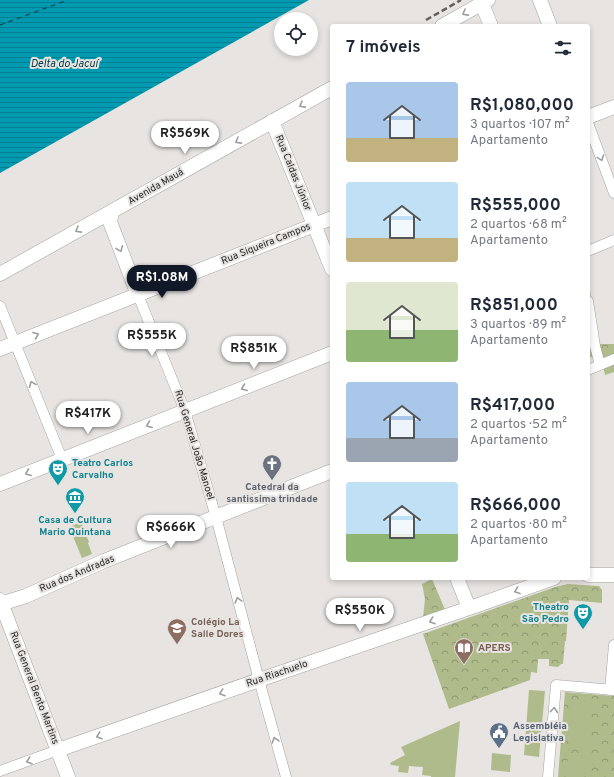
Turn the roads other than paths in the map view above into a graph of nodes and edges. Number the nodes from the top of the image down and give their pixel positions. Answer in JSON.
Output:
{"nodes":[{"id":1,"x":540,"y":0,"type":"edge"},
{"id":2,"x":485,"y":2,"type":"edge"},
{"id":3,"x":446,"y":24,"type":"edge"},
{"id":4,"x":490,"y":24,"type":"edge"},
{"id":5,"x":549,"y":24,"type":"edge"},
{"id":6,"x":330,"y":91,"type":"edge"},
{"id":7,"x":614,"y":107,"type":"edge"},
{"id":8,"x":590,"y":116,"type":"edge"},
{"id":9,"x":272,"y":122,"type":"junction"},
{"id":10,"x":590,"y":128,"type":"edge"},
{"id":11,"x":614,"y":193,"type":"edge"},
{"id":12,"x":112,"y":212,"type":"junction"},
{"id":13,"x":330,"y":219,"type":"edge"},
{"id":14,"x":314,"y":225,"type":"junction"},
{"id":15,"x":614,"y":240,"type":"edge"},
{"id":16,"x":590,"y":250,"type":"edge"},
{"id":17,"x":330,"y":264,"type":"edge"},
{"id":18,"x":0,"y":274,"type":"edge"},
{"id":19,"x":138,"y":294,"type":"junction"},
{"id":20,"x":0,"y":306,"type":"edge"},
{"id":21,"x":590,"y":314,"type":"edge"},
{"id":22,"x":15,"y":343,"type":"junction"},
{"id":23,"x":0,"y":349,"type":"edge"},
{"id":24,"x":330,"y":353,"type":"edge"},
{"id":25,"x":614,"y":359,"type":"edge"},
{"id":26,"x":600,"y":365,"type":"junction"},
{"id":27,"x":590,"y":369,"type":"edge"},
{"id":28,"x":185,"y":411,"type":"junction"},
{"id":29,"x":62,"y":459,"type":"junction"},
{"id":30,"x":330,"y":472,"type":"edge"},
{"id":31,"x":0,"y":484,"type":"edge"},
{"id":32,"x":216,"y":517,"type":"junction"},
{"id":33,"x":590,"y":575,"type":"edge"},
{"id":34,"x":614,"y":575,"type":"edge"},
{"id":35,"x":459,"y":580,"type":"edge"},
{"id":36,"x":548,"y":580,"type":"edge"},
{"id":37,"x":0,"y":602,"type":"edge"},
{"id":38,"x":469,"y":608,"type":"junction"},
{"id":39,"x":614,"y":645,"type":"edge"},
{"id":40,"x":259,"y":680,"type":"junction"},
{"id":41,"x":612,"y":690,"type":"edge"},
{"id":42,"x":58,"y":750,"type":"junction"},
{"id":43,"x":0,"y":771,"type":"edge"},
{"id":44,"x":68,"y":777,"type":"edge"},
{"id":45,"x":286,"y":777,"type":"edge"},
{"id":46,"x":548,"y":777,"type":"edge"}],
"edges":[{"from":1,"to":5,"type":"street"},
{"from":2,"to":3,"type":"street","one_way":true},
{"from":2,"to":4,"type":"street"},
{"from":6,"to":9,"type":"street","name":"Avenida Mauá","one_way":true},
{"from":7,"to":8,"type":"street"},
{"from":9,"to":12,"type":"street","name":"Avenida Mauá","one_way":true},
{"from":9,"to":14,"type":"street","name":"Rua Caldas Júnior"},
{"from":10,"to":11,"type":"street","one_way":true},
{"from":12,"to":18,"type":"street","name":"Avenida Mauá","one_way":true},
{"from":12,"to":19,"type":"street","name":"Rua General João Manoel","one_way":true},
{"from":13,"to":14,"type":"street","name":"Rua Siqueira Campos"},
{"from":14,"to":17,"type":"street","name":"Rua Caldas Júnior"},
{"from":14,"to":19,"type":"street","name":"Rua Siqueira Campos"},
{"from":15,"to":16,"type":"street"},
{"from":22,"to":19,"type":"street","name":"Rua Siqueira Campos","one_way":true},
{"from":19,"to":28,"type":"street","name":"Rua General João Manoel"},
{"from":20,"to":22,"type":"street"},
{"from":21,"to":26,"type":"street"},
{"from":22,"to":23,"type":"street","name":"Rua Siqueira Campos"},
{"from":29,"to":22,"type":"street","one_way":true},
{"from":24,"to":28,"type":"street","one_way":true},
{"from":25,"to":26,"type":"street"},
{"from":26,"to":27,"type":"street"},
{"from":28,"to":29,"type":"street","one_way":true},
{"from":28,"to":32,"type":"street","name":"Rua General João Manoel"},
{"from":29,"to":31,"type":"street","one_way":true},
{"from":30,"to":32,"type":"street","name":"Rua dos Andradas"},
{"from":32,"to":37,"type":"street","name":"Rua dos Andradas"},
{"from":40,"to":32,"type":"street","name":"Rua General João Manoel","one_way":true},
{"from":33,"to":34,"type":"street"},
{"from":35,"to":38,"type":"street"},
{"from":36,"to":38,"type":"street","name":"Rua Riachuelo","one_way":true},
{"from":37,"to":42,"type":"street","name":"Rua General Bento Martins"},
{"from":38,"to":40,"type":"street","name":"Rua Riachuelo","one_way":true},
{"from":39,"to":41,"type":"street"},
{"from":40,"to":42,"type":"street","name":"Rua Riachuelo","one_way":true},
{"from":45,"to":40,"type":"street","name":"Rua General João Manoel","one_way":true},
{"from":46,"to":41,"type":"street","one_way":true},
{"from":42,"to":43,"type":"street","name":"Rua Riachuelo","one_way":true},
{"from":42,"to":44,"type":"street","name":"Rua General Bento Martins"}]}
